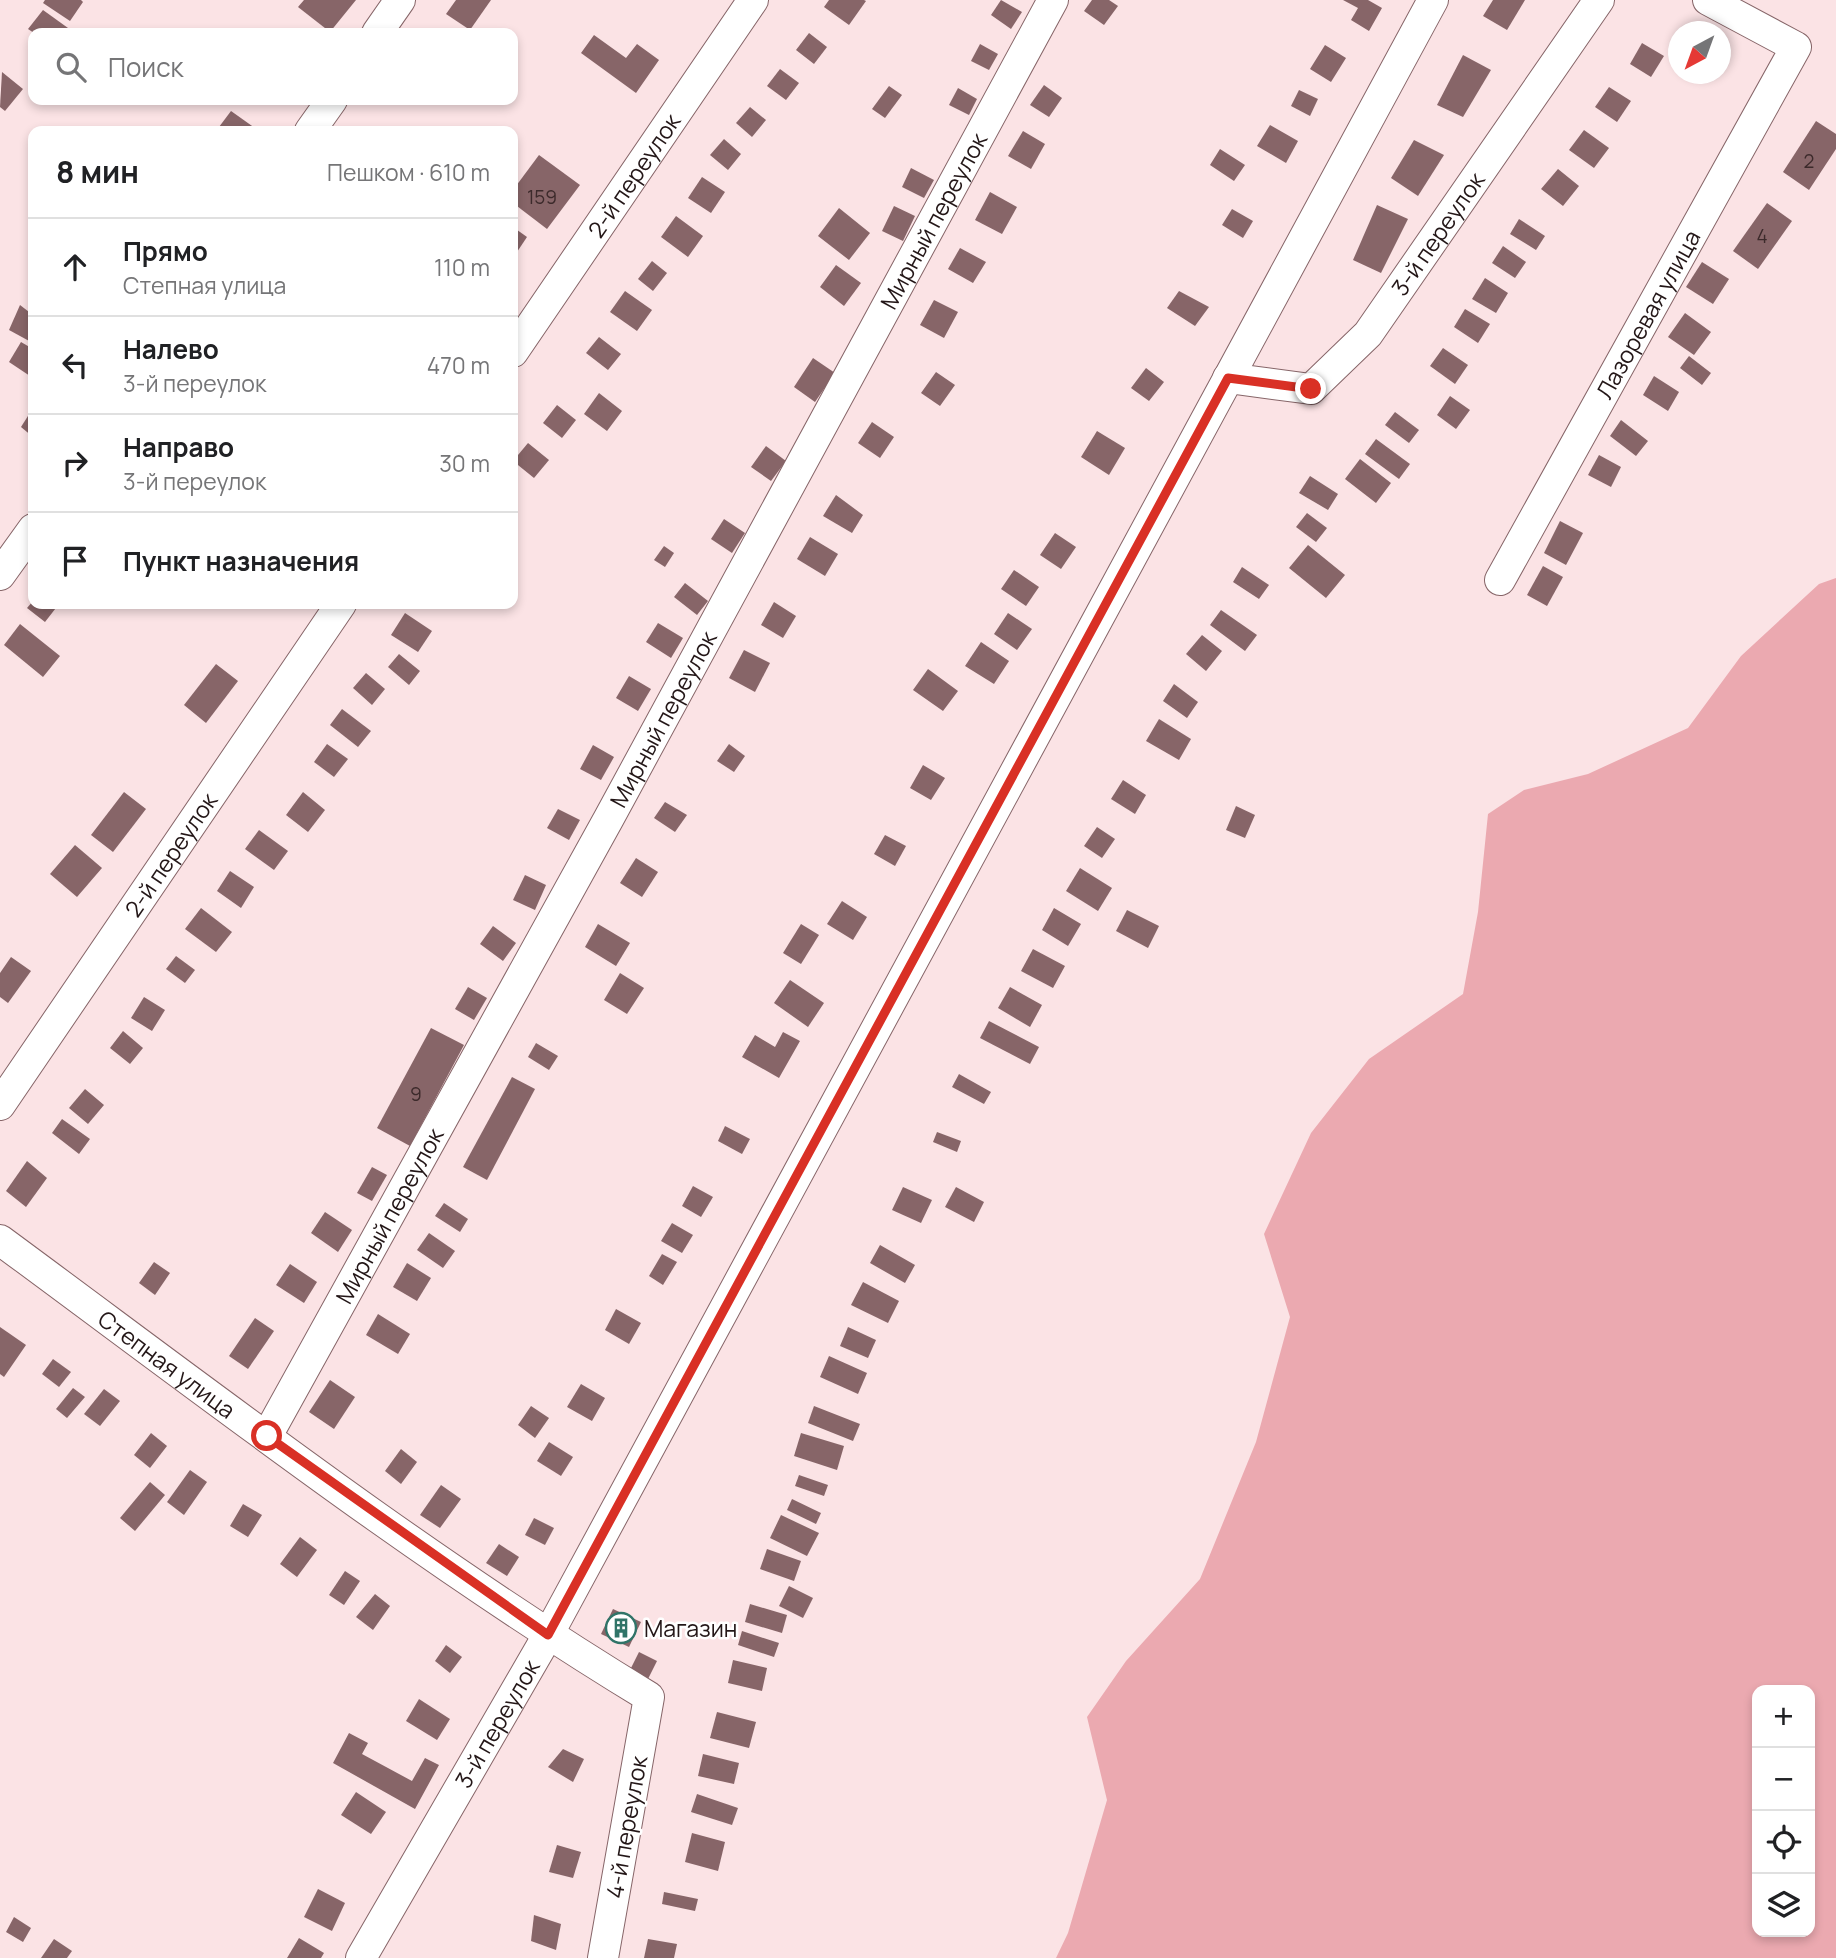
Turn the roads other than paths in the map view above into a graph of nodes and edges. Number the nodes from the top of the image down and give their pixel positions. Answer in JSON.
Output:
{"nodes":[{"id":1,"x":400,"y":0,"type":"edge"},
{"id":2,"x":752,"y":0,"type":"edge"},
{"id":3,"x":1053,"y":0,"type":"edge"},
{"id":4,"x":1433,"y":0,"type":"edge"},
{"id":5,"x":1599,"y":0,"type":"edge"},
{"id":6,"x":1708,"y":0,"type":"edge"},
{"id":7,"x":380,"y":28,"type":"edge"},
{"id":8,"x":328,"y":105,"type":"edge"},
{"id":9,"x":314,"y":126,"type":"edge"},
{"id":10,"x":518,"y":345,"type":"edge"},
{"id":11,"x":1228,"y":378,"type":"junction"},
{"id":12,"x":28,"y":536,"type":"edge"},
{"id":13,"x":0,"y":575,"type":"edge"},
{"id":14,"x":1500,"y":580,"type":"dead end"},
{"id":15,"x":338,"y":609,"type":"edge"},
{"id":16,"x":0,"y":1105,"type":"edge"},
{"id":17,"x":0,"y":1240,"type":"edge"},
{"id":18,"x":267,"y":1436,"type":"junction"},
{"id":19,"x":548,"y":1635,"type":"junction"},
{"id":20,"x":649,"y":1697,"type":"joint"},
{"id":21,"x":360,"y":1958,"type":"edge"},
{"id":22,"x":603,"y":1958,"type":"edge"}],
"edges":[{"from":1,"to":7,"type":"street"},
{"from":2,"to":10,"type":"street","name":"2-й переулок"},
{"from":3,"to":18,"type":"street","name":"Мирный переулок"},
{"from":4,"to":11,"type":"street","name":"3-й переулок"},
{"from":5,"to":11,"type":"street","name":"3-й переулок"},
{"from":6,"to":14,"type":"street","name":"Лазоревая улица"},
{"from":8,"to":9,"type":"street"},
{"from":11,"to":19,"type":"street","name":"3-й переулок"},
{"from":12,"to":13,"type":"street"},
{"from":15,"to":16,"type":"street","name":"2-й переулок"},
{"from":17,"to":18,"type":"street","name":"Степная улица"},
{"from":18,"to":19,"type":"street","name":"Степная улица"},
{"from":19,"to":20,"type":"street","name":"Степная улица"},
{"from":19,"to":21,"type":"street","name":"3-й переулок"},
{"from":20,"to":22,"type":"street","name":"4-й переулок"}]}
